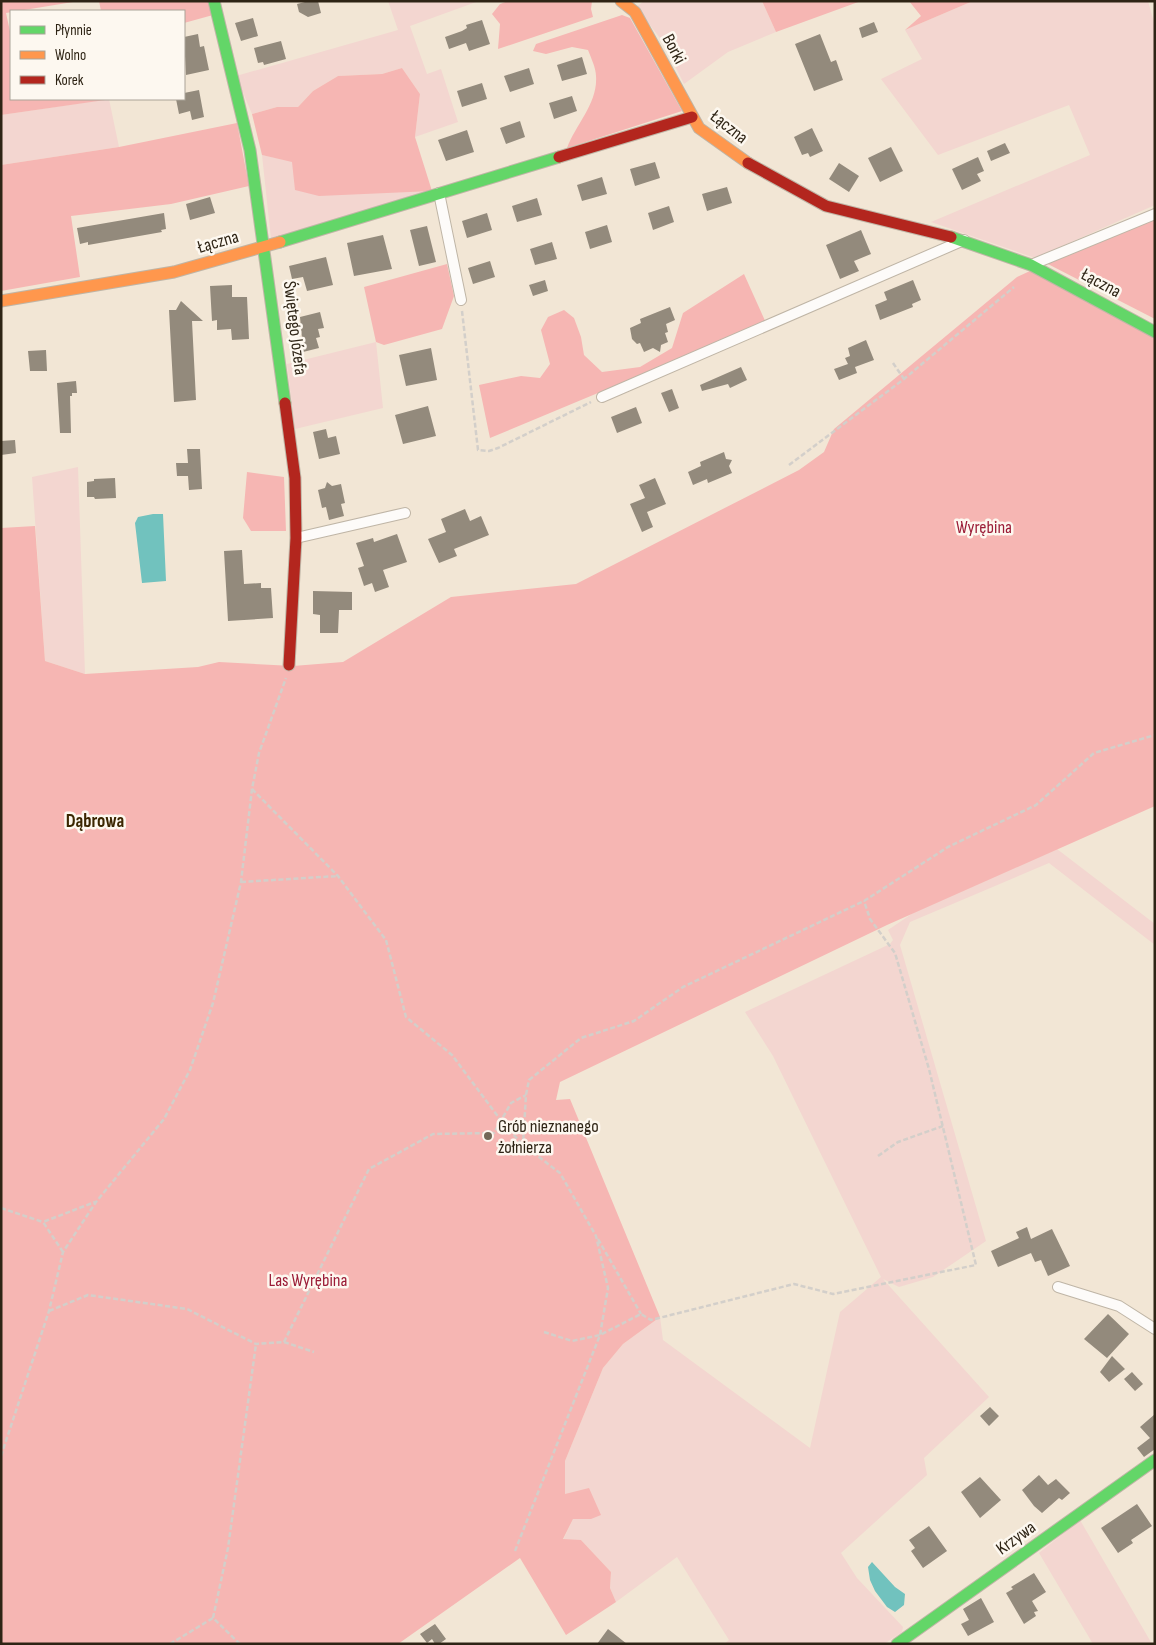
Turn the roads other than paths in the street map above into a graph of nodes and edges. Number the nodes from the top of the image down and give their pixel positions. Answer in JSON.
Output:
{"nodes":[{"id":1,"x":214,"y":1,"type":"edge"},
{"id":2,"x":621,"y":1,"type":"edge"},
{"id":3,"x":692,"y":117,"type":"junction"},
{"id":4,"x":439,"y":193,"type":"junction"},
{"id":5,"x":1155,"y":214,"type":"edge"},
{"id":6,"x":965,"y":240,"type":"junction"},
{"id":7,"x":266,"y":246,"type":"junction"},
{"id":8,"x":1031,"y":265,"type":"junction"},
{"id":9,"x":1,"y":300,"type":"edge"},
{"id":10,"x":461,"y":300,"type":"road end"},
{"id":11,"x":1155,"y":332,"type":"edge"},
{"id":12,"x":602,"y":397,"type":"road end"},
{"id":13,"x":405,"y":514,"type":"dead end"},
{"id":14,"x":296,"y":538,"type":"junction"},
{"id":15,"x":289,"y":665,"type":"road end"},
{"id":16,"x":1058,"y":1287,"type":"dead end"},
{"id":17,"x":1155,"y":1329,"type":"edge"},
{"id":18,"x":1155,"y":1460,"type":"edge"},
{"id":19,"x":897,"y":1644,"type":"edge"}],
"edges":[{"from":1,"to":7,"type":"street","name":"Świętego Józefa"},
{"from":2,"to":3,"type":"street","name":"Borki"},
{"from":3,"to":4,"type":"street","name":"Łączna"},
{"from":3,"to":6,"type":"street","name":"Łączna"},
{"from":4,"to":7,"type":"street","name":"Łączna"},
{"from":4,"to":10,"type":"street"},
{"from":5,"to":8,"type":"street","name":"Łączna"},
{"from":6,"to":8,"type":"street","name":"Łączna"},
{"from":6,"to":12,"type":"street"},
{"from":7,"to":9,"type":"street","name":"Łączna"},
{"from":7,"to":14,"type":"street","name":"Świętego Józefa"},
{"from":8,"to":11,"type":"street","name":"Łączna"},
{"from":13,"to":14,"type":"street"},
{"from":14,"to":15,"type":"street","name":"Świętego Józefa"},
{"from":16,"to":17,"type":"street"},
{"from":18,"to":19,"type":"street","name":"Krzywa"}]}
